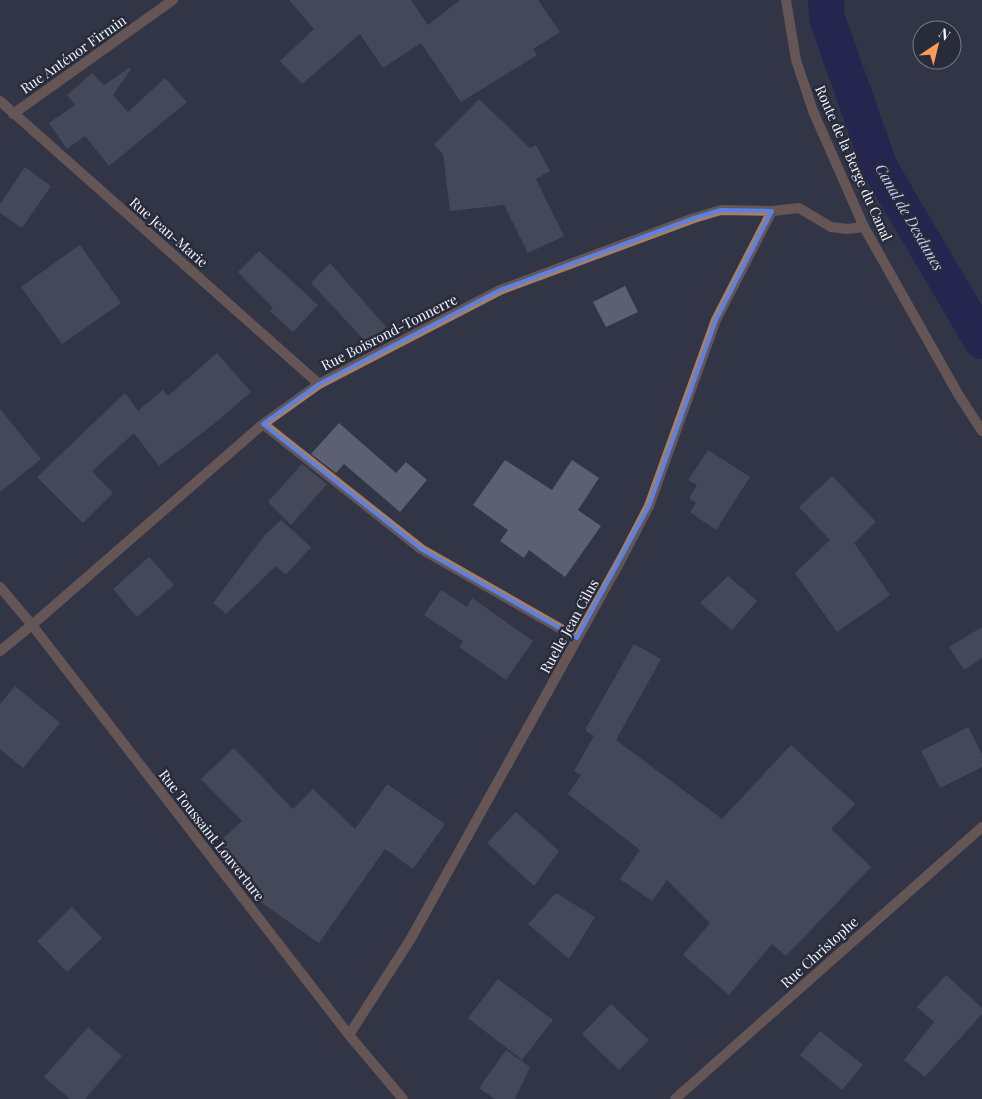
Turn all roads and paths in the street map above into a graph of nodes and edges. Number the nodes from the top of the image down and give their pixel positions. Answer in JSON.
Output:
{"nodes":[{"id":1,"x":173,"y":0,"type":"edge"},
{"id":2,"x":786,"y":0,"type":"edge"},
{"id":3,"x":0,"y":101,"type":"edge"},
{"id":4,"x":13,"y":114,"type":"junction"},
{"id":5,"x":772,"y":211,"type":"junction"},
{"id":6,"x":864,"y":227,"type":"junction"},
{"id":7,"x":319,"y":384,"type":"junction"},
{"id":8,"x":264,"y":424,"type":"junction"},
{"id":9,"x":982,"y":431,"type":"edge"},
{"id":10,"x":0,"y":586,"type":"edge"},
{"id":11,"x":32,"y":625,"type":"junction"},
{"id":12,"x":577,"y":638,"type":"junction"},
{"id":13,"x":0,"y":651,"type":"edge"},
{"id":14,"x":982,"y":827,"type":"edge"},
{"id":15,"x":349,"y":1036,"type":"junction"},
{"id":16,"x":403,"y":1099,"type":"edge"},
{"id":17,"x":676,"y":1099,"type":"edge"}],
"edges":[{"from":1,"to":4,"type":"street","name":"Rue Anténor Firmin"},
{"from":2,"to":6,"type":"street","name":"Route de la Berge du Canal"},
{"from":3,"to":4,"type":"street","name":"Rue Jean-Marie"},
{"from":4,"to":7,"type":"street","name":"Rue Jean-Marie"},
{"from":5,"to":6,"type":"street","name":"Rue Boisrond-Tonnerre"},
{"from":5,"to":7,"type":"street","name":"Rue Boisrond-Tonnerre"},
{"from":5,"to":12,"type":"street","name":"Ruelle Jean Cilus"},
{"from":6,"to":9,"type":"street","name":"Route de la Berge du Canal"},
{"from":7,"to":8,"type":"street","name":"Rue Boisrond-Tonnerre"},
{"from":8,"to":11,"type":"street","name":"Rue Boisrond-Tonnerre"},
{"from":8,"to":12,"type":"street"},
{"from":10,"to":11,"type":"street","name":"Rue Toussaint Louverture"},
{"from":11,"to":13,"type":"street","name":"Rue Boisrond-Tonnerre"},
{"from":11,"to":15,"type":"street","name":"Rue Toussaint Louverture"},
{"from":12,"to":15,"type":"street","name":"Ruelle Jean Cilus"},
{"from":14,"to":17,"type":"street","name":"Rue Christophe"},
{"from":15,"to":16,"type":"street","name":"Rue Toussaint Louverture"}]}
